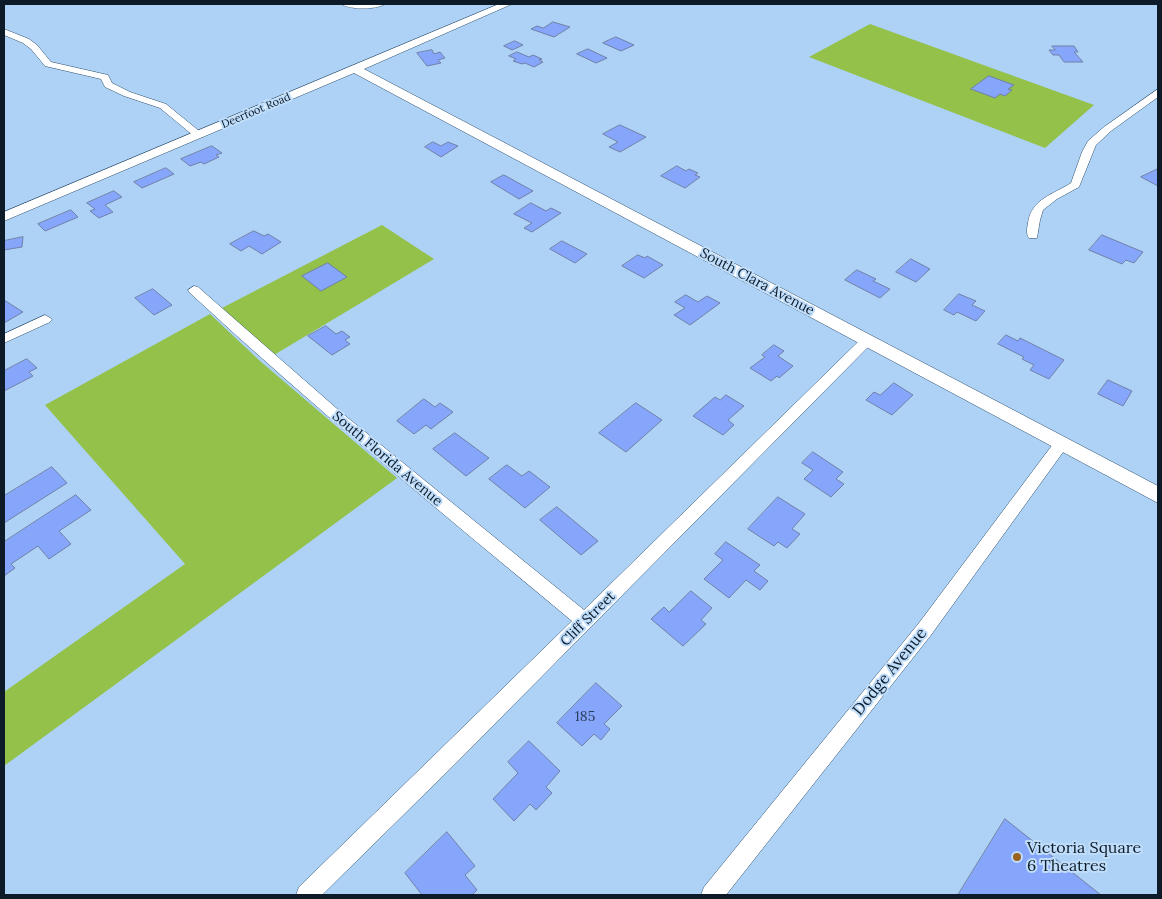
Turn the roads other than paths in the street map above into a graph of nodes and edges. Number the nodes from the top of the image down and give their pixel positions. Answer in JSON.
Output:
{"nodes":[{"id":1,"x":345,"y":4,"type":"edge"},
{"id":2,"x":381,"y":4,"type":"edge"},
{"id":3,"x":507,"y":4,"type":"edge"},
{"id":4,"x":4,"y":32,"type":"edge"},
{"id":5,"x":356,"y":69,"type":"junction"},
{"id":6,"x":1158,"y":92,"type":"edge"},
{"id":7,"x":199,"y":134,"type":"junction"},
{"id":8,"x":4,"y":217,"type":"edge"},
{"id":9,"x":1033,"y":236,"type":"dead end"},
{"id":10,"x":194,"y":290,"type":"dead end"},
{"id":11,"x":45,"y":319,"type":"dead end"},
{"id":12,"x":4,"y":339,"type":"edge"},
{"id":13,"x":867,"y":341,"type":"junction"},
{"id":14,"x":1061,"y":444,"type":"junction"},
{"id":15,"x":1158,"y":496,"type":"edge"},
{"id":16,"x":585,"y":621,"type":"junction"},
{"id":17,"x":307,"y":895,"type":"edge"},
{"id":18,"x":712,"y":895,"type":"edge"}],
"edges":[{"from":1,"to":2,"type":"street"},
{"from":3,"to":5,"type":"street","name":"Deerfoot Road"},
{"from":4,"to":7,"type":"street"},
{"from":5,"to":7,"type":"street","name":"Deerfoot Road"},
{"from":5,"to":13,"type":"street","name":"South Clara Avenue"},
{"from":6,"to":9,"type":"street"},
{"from":7,"to":8,"type":"street","name":"Deerfoot Road"},
{"from":10,"to":16,"type":"street","name":"South Florida Avenue"},
{"from":11,"to":12,"type":"street"},
{"from":13,"to":14,"type":"street","name":"South Clara Avenue"},
{"from":13,"to":16,"type":"street","name":"Cliff Street"},
{"from":14,"to":15,"type":"street","name":"South Clara Avenue"},
{"from":14,"to":18,"type":"street","name":"Dodge Avenue"},
{"from":16,"to":17,"type":"street","name":"Cliff Street"}]}
